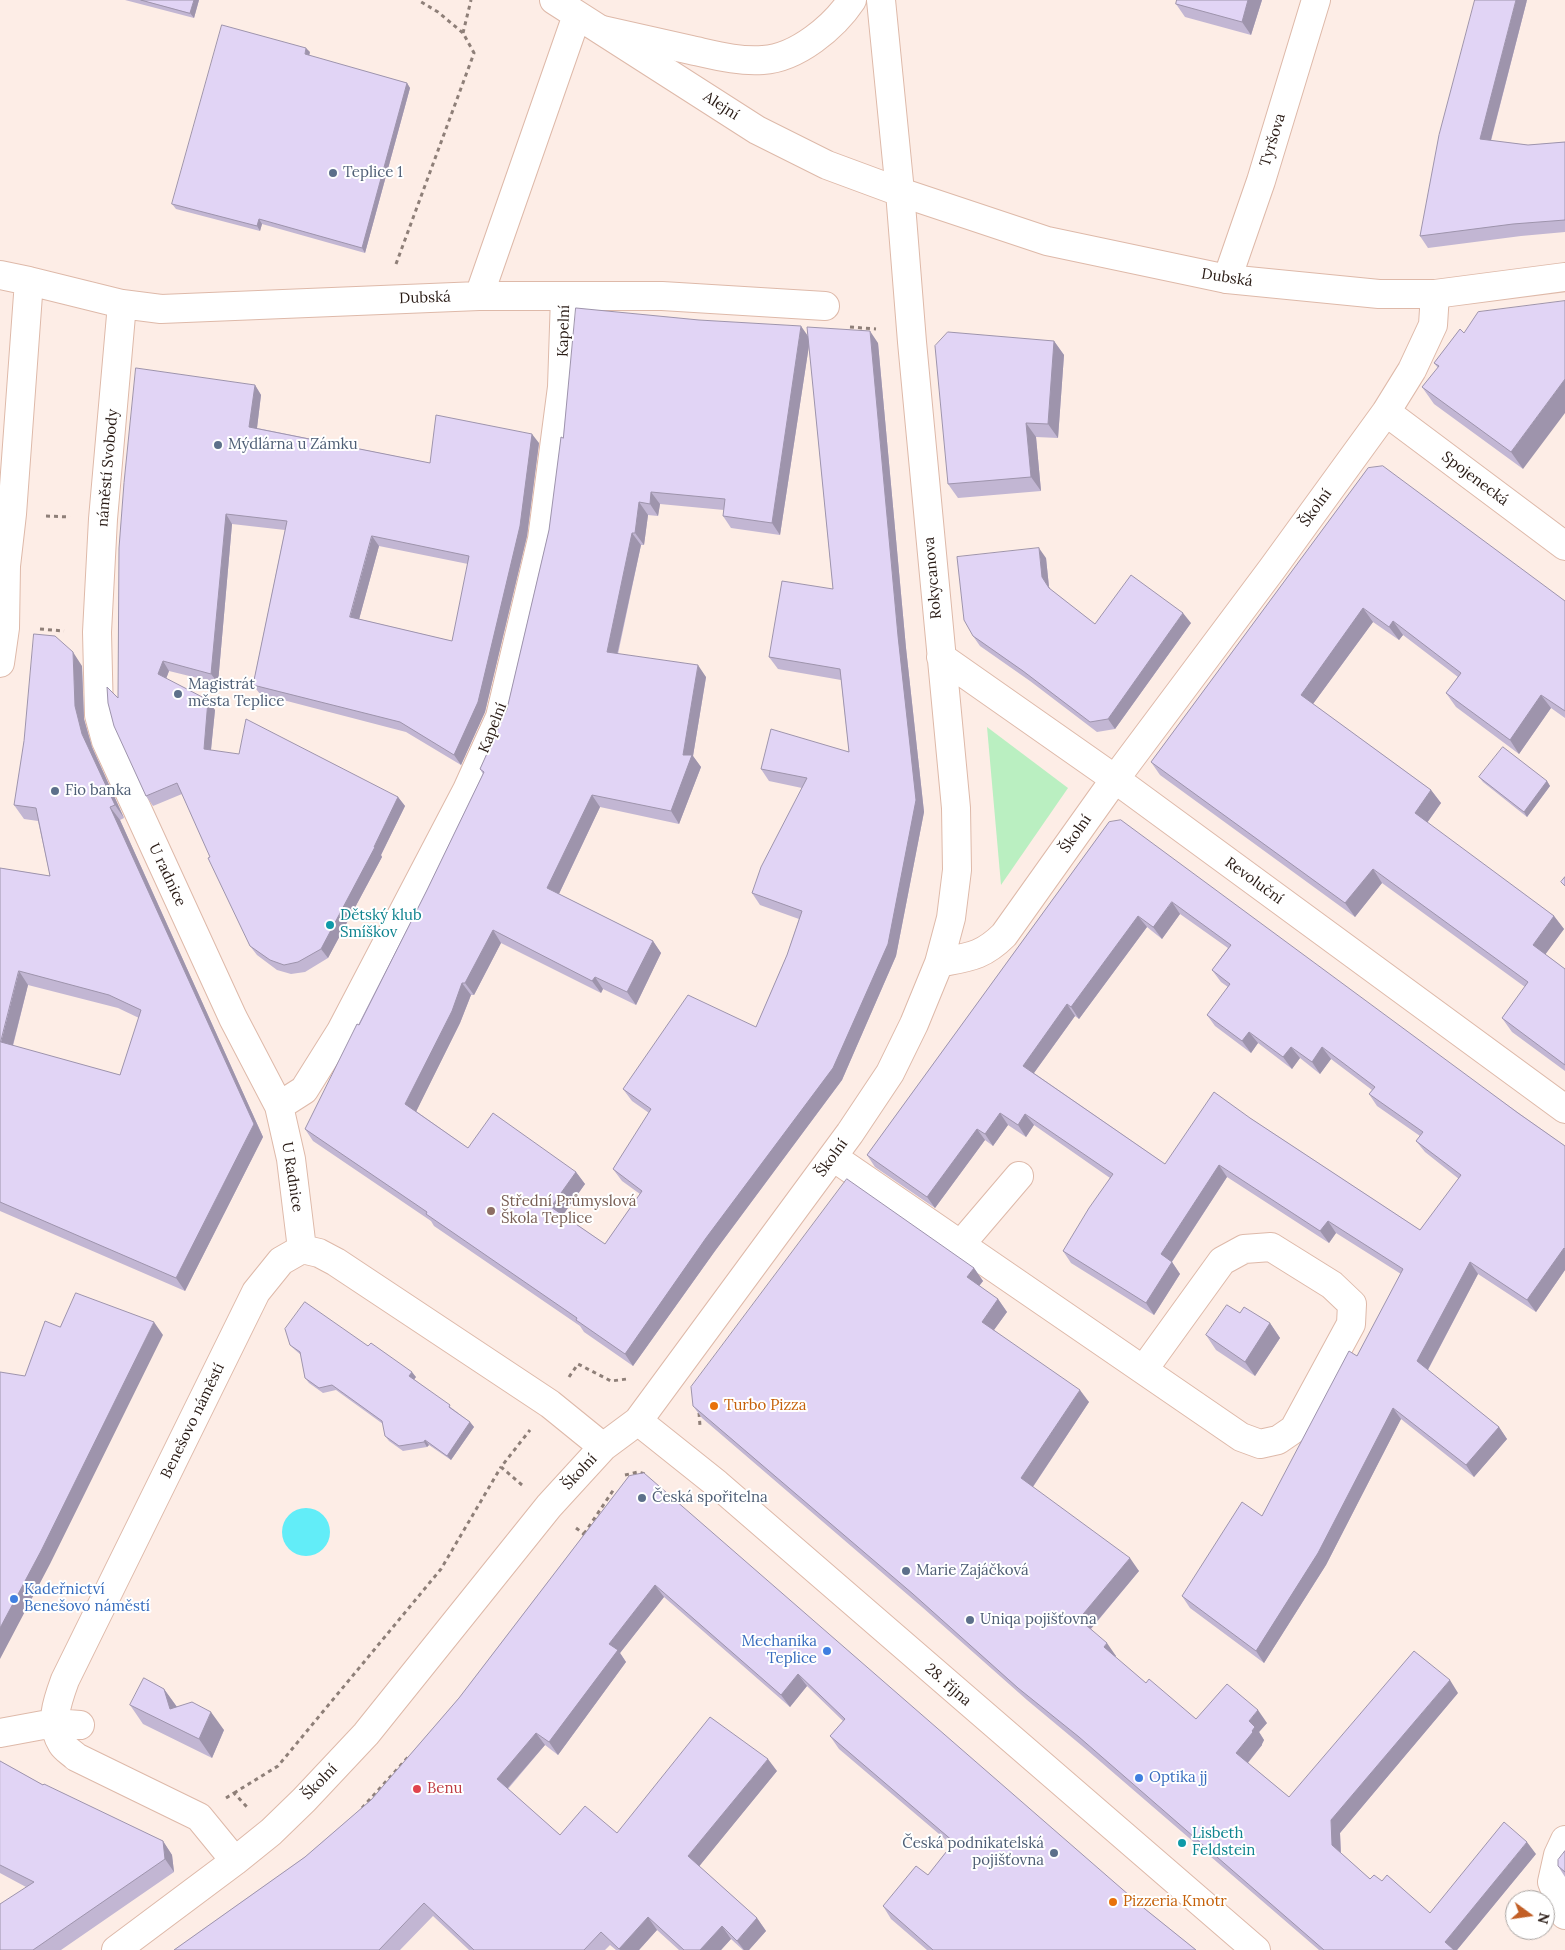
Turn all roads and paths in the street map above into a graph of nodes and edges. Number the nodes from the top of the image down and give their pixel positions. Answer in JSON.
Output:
{"nodes":[{"id":1,"x":418,"y":0,"type":"edge"},
{"id":2,"x":471,"y":0,"type":"edge"},
{"id":3,"x":554,"y":0,"type":"edge"},
{"id":4,"x":852,"y":0,"type":"edge"},
{"id":5,"x":881,"y":0,"type":"edge"},
{"id":6,"x":1316,"y":0,"type":"edge"},
{"id":7,"x":577,"y":15,"type":"junction"},
{"id":8,"x":602,"y":30,"type":"junction"},
{"id":9,"x":463,"y":33,"type":"junction"},
{"id":10,"x":900,"y":192,"type":"junction"},
{"id":11,"x":0,"y":276,"type":"edge"},
{"id":12,"x":1565,"y":277,"type":"edge"},
{"id":13,"x":1227,"y":279,"type":"junction"},
{"id":14,"x":29,"y":280,"type":"junction"},
{"id":15,"x":1435,"y":294,"type":"junction"},
{"id":16,"x":479,"y":296,"type":"junction"},
{"id":17,"x":565,"y":297,"type":"junction"},
{"id":18,"x":384,"y":299,"type":"junction"},
{"id":19,"x":122,"y":304,"type":"junction"},
{"id":20,"x":825,"y":306,"type":"dead end"},
{"id":21,"x":1386,"y":412,"type":"junction"},
{"id":22,"x":12,"y":514,"type":"junction"},
{"id":23,"x":103,"y":519,"type":"junction"},
{"id":24,"x":1565,"y":546,"type":"edge"},
{"id":25,"x":3,"y":565,"type":"edge"},
{"id":26,"x":5,"y":628,"type":"junction"},
{"id":27,"x":97,"y":632,"type":"junction"},
{"id":28,"x":941,"y":657,"type":"junction"},
{"id":29,"x":0,"y":662,"type":"edge"},
{"id":30,"x":1114,"y":780,"type":"junction"},
{"id":31,"x":939,"y":962,"type":"junction"},
{"id":32,"x":279,"y":1106,"type":"junction"},
{"id":33,"x":1565,"y":1109,"type":"edge"},
{"id":34,"x":833,"y":1157,"type":"junction"},
{"id":35,"x":1019,"y":1176,"type":"dead end"},
{"id":36,"x":961,"y":1244,"type":"junction"},
{"id":37,"x":302,"y":1249,"type":"junction"},
{"id":38,"x":1144,"y":1369,"type":"junction"},
{"id":39,"x":638,"y":1421,"type":"junction"},
{"id":40,"x":603,"y":1447,"type":"junction"},
{"id":41,"x":501,"y":1467,"type":"dead end"},
{"id":42,"x":67,"y":1724,"type":"junction"},
{"id":43,"x":0,"y":1733,"type":"edge"},
{"id":44,"x":415,"y":1749,"type":"edge"},
{"id":45,"x":234,"y":1793,"type":"dead end"},
{"id":46,"x":358,"y":1813,"type":"edge"},
{"id":47,"x":1565,"y":1840,"type":"edge"},
{"id":48,"x":235,"y":1861,"type":"junction"},
{"id":49,"x":1565,"y":1915,"type":"edge"},
{"id":50,"x":116,"y":1950,"type":"edge"},
{"id":51,"x":1256,"y":1950,"type":"edge"}],
"edges":[{"from":1,"to":9,"type":"path"},
{"from":2,"to":9,"type":"path"},
{"from":3,"to":7,"type":"main road","name":"Alejní"},
{"from":4,"to":8,"type":"main road"},
{"from":5,"to":10,"type":"main road","name":"Rokycanova"},
{"from":6,"to":13,"type":"main road","name":"Tyršova"},
{"from":7,"to":8,"type":"main road","name":"Alejní"},
{"from":7,"to":16,"type":"main road"},
{"from":8,"to":10,"type":"main road","name":"Alejní"},
{"from":9,"to":18,"type":"path"},
{"from":10,"to":13,"type":"main road","name":"Dubská"},
{"from":10,"to":28,"type":"main road","name":"Rokycanova"},
{"from":11,"to":14,"type":"main road"},
{"from":12,"to":15,"type":"main road","name":"Dubská"},
{"from":13,"to":15,"type":"main road","name":"Dubská"},
{"from":14,"to":19,"type":"main road","name":"Dubská"},
{"from":14,"to":22,"type":"main road"},
{"from":15,"to":21,"type":"main road","name":"Školní"},
{"from":16,"to":17,"type":"main road","name":"Dubská"},
{"from":16,"to":18,"type":"main road","name":"Dubská"},
{"from":17,"to":20,"type":"main road","name":"Dubská"},
{"from":17,"to":32,"type":"main road","name":"Kapelní"},
{"from":18,"to":19,"type":"main road","name":"Dubská"},
{"from":19,"to":23,"type":"main road","name":"náměstí Svobody"},
{"from":21,"to":24,"type":"main road","name":"Spojenecká"},
{"from":21,"to":30,"type":"main road","name":"Školní"},
{"from":22,"to":23,"type":"path"},
{"from":22,"to":25,"type":"main road"},
{"from":23,"to":27,"type":"main road","name":"náměstí Svobody"},
{"from":25,"to":26,"type":"main road"},
{"from":26,"to":27,"type":"path"},
{"from":26,"to":29,"type":"main road"},
{"from":27,"to":32,"type":"main road","name":"U radnice"},
{"from":28,"to":30,"type":"main road","name":"Revoluční"},
{"from":28,"to":31,"type":"main road","name":"Rokycanova"},
{"from":30,"to":31,"type":"main road","name":"Školní"},
{"from":30,"to":33,"type":"main road","name":"Revoluční"},
{"from":31,"to":34,"type":"main road","name":"Školní"},
{"from":32,"to":37,"type":"main road","name":"U Radnice"},
{"from":34,"to":36,"type":"main road"},
{"from":34,"to":39,"type":"main road","name":"Školní"},
{"from":35,"to":36,"type":"main road"},
{"from":36,"to":38,"type":"main road"},
{"from":37,"to":40,"type":"main road"},
{"from":37,"to":42,"type":"main road","name":"Benešovo náměstí"},
{"from":38,"to":38,"type":"main road"},
{"from":39,"to":40,"type":"main road","name":"Školní"},
{"from":39,"to":51,"type":"main road","name":"28. října"},
{"from":40,"to":48,"type":"main road","name":"Školní"},
{"from":41,"to":45,"type":"path"},
{"from":42,"to":43,"type":"main road"},
{"from":42,"to":48,"type":"main road"},
{"from":44,"to":46,"type":"path"},
{"from":47,"to":49,"type":"main road"},
{"from":48,"to":50,"type":"main road","name":"Školní"}]}
